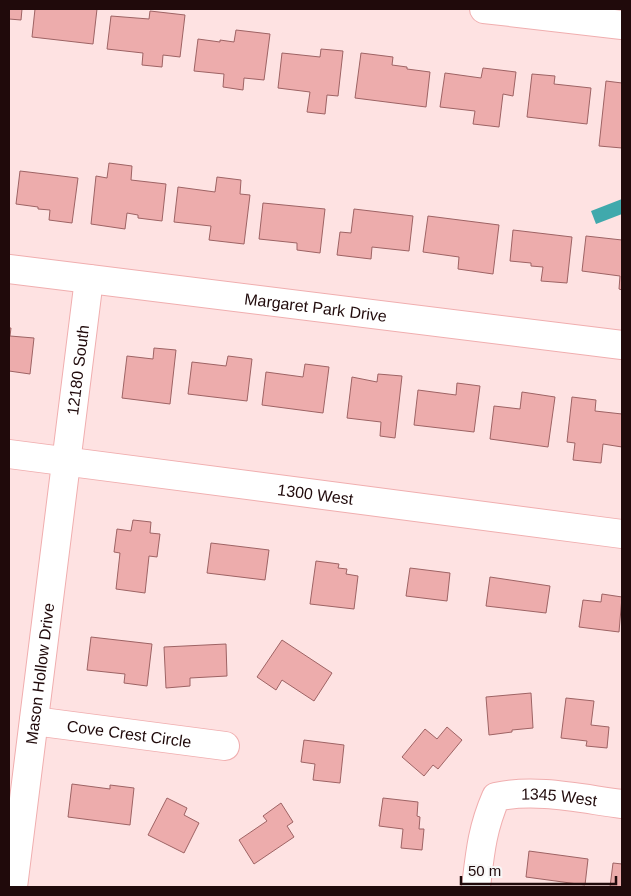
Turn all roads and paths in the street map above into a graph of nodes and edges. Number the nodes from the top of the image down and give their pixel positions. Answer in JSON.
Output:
{"nodes":[{"id":1,"x":484,"y":9,"type":"edge"},
{"id":2,"x":622,"y":26,"type":"edge"},
{"id":3,"x":9,"y":269,"type":"edge"},
{"id":4,"x":89,"y":279,"type":"junction"},
{"id":5,"x":622,"y":345,"type":"edge"},
{"id":6,"x":9,"y":454,"type":"edge"},
{"id":7,"x":66,"y":461,"type":"junction"},
{"id":8,"x":622,"y":534,"type":"edge"},
{"id":9,"x":34,"y":722,"type":"junction"},
{"id":10,"x":225,"y":746,"type":"dead end"},
{"id":11,"x":622,"y":804,"type":"edge"},
{"id":12,"x":13,"y":887,"type":"edge"},
{"id":13,"x":476,"y":887,"type":"edge"}],
"edges":[{"from":1,"to":2,"type":"street"},
{"from":3,"to":4,"type":"street","name":"Margaret Park Drive"},
{"from":4,"to":5,"type":"street","name":"Margaret Park Drive"},
{"from":4,"to":7,"type":"street","name":"12180 South"},
{"from":6,"to":7,"type":"street","name":"1300 West"},
{"from":7,"to":8,"type":"street","name":"1300 West"},
{"from":7,"to":9,"type":"street","name":"Mason Hollow Drive"},
{"from":9,"to":10,"type":"street","name":"Cove Crest Circle"},
{"from":9,"to":12,"type":"street","name":"Mason Hollow Drive"},
{"from":11,"to":13,"type":"street","name":"1345 West"}]}
